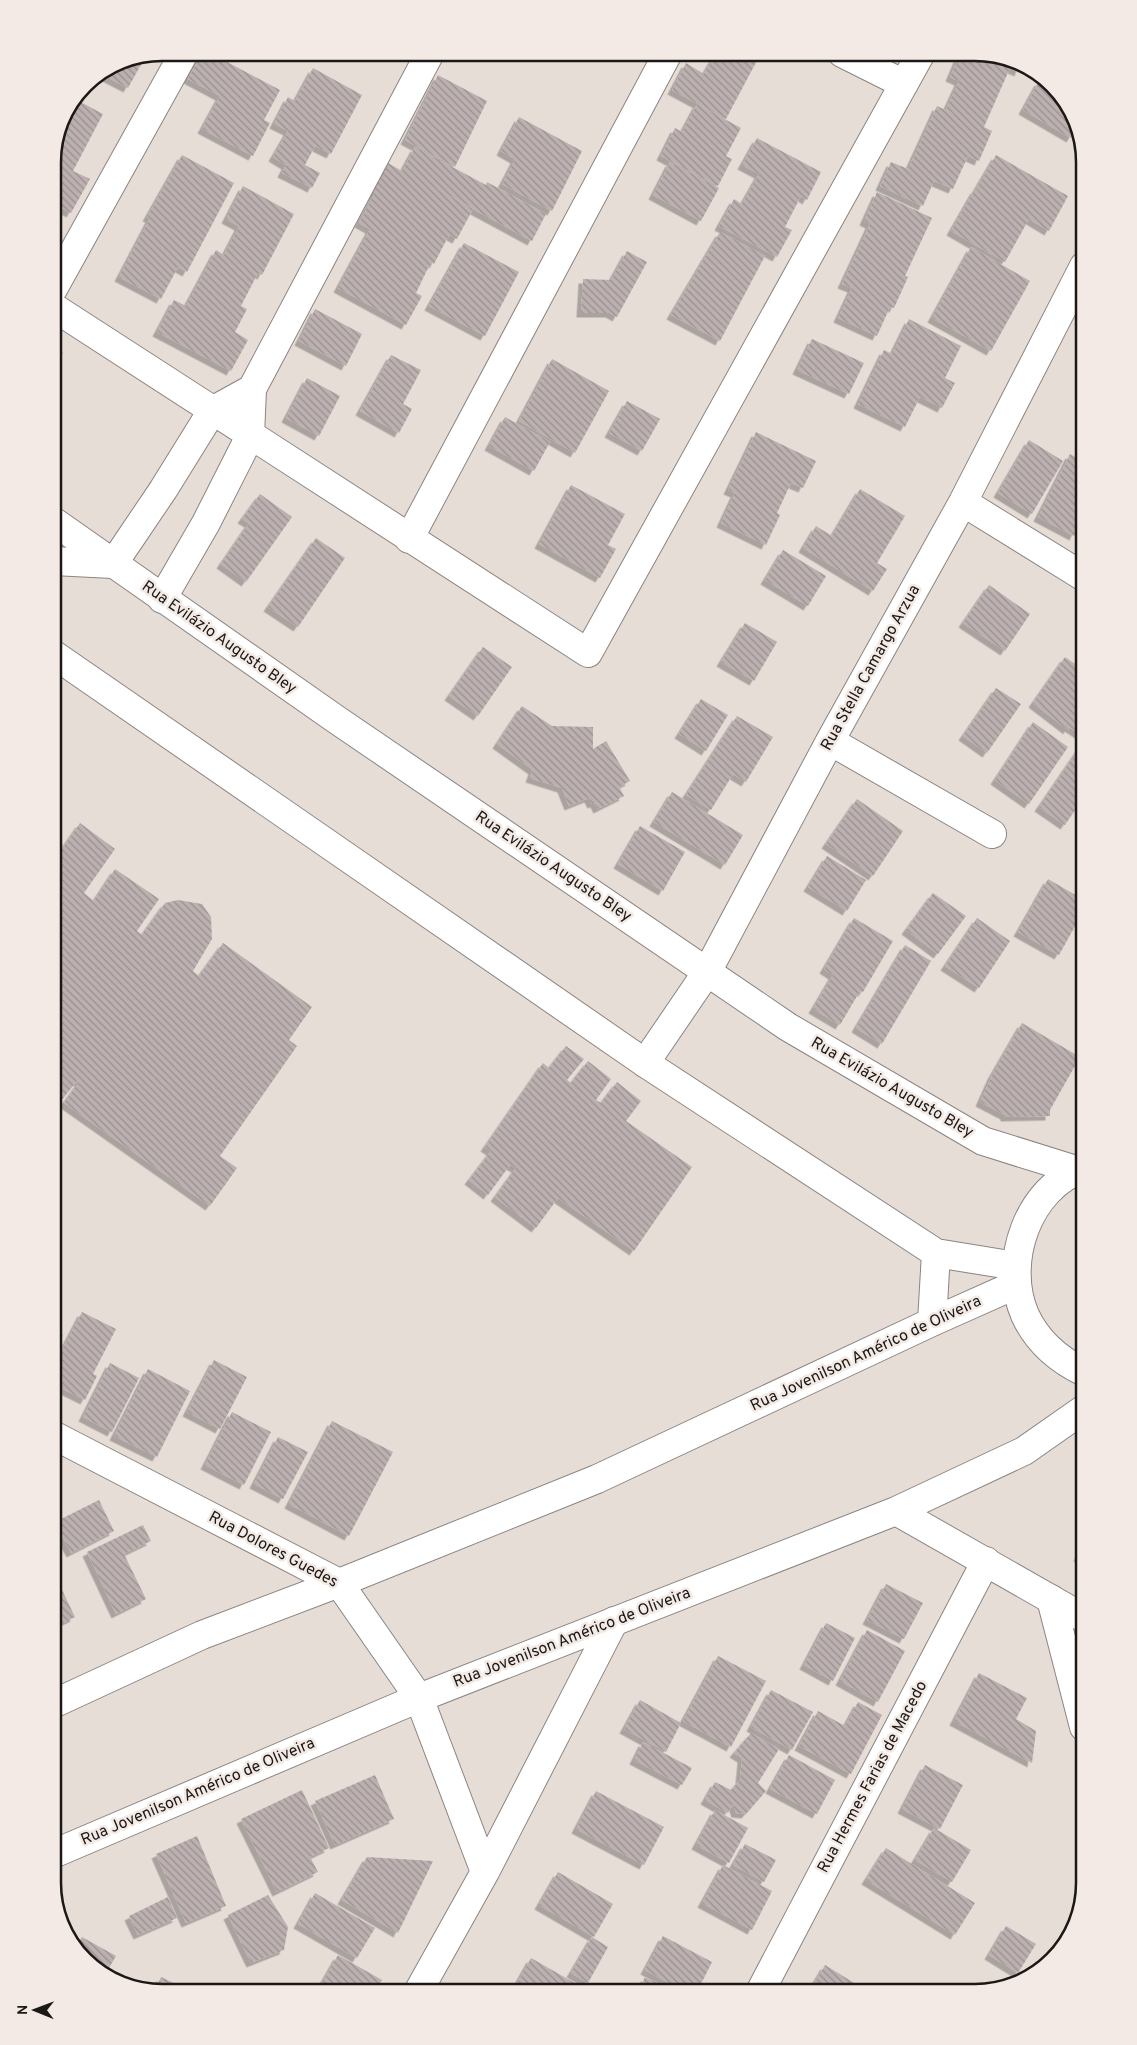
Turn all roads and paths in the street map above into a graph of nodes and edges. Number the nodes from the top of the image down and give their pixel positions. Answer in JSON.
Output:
{"nodes":[{"id":1,"x":179,"y":61,"type":"edge"},
{"id":2,"x":426,"y":61,"type":"edge"},
{"id":3,"x":664,"y":61,"type":"edge"},
{"id":4,"x":858,"y":61,"type":"edge"},
{"id":5,"x":917,"y":61,"type":"edge"},
{"id":6,"x":904,"y":84,"type":"junction"},
{"id":7,"x":61,"y":274,"type":"edge"},
{"id":8,"x":1076,"y":284,"type":"edge"},
{"id":9,"x":61,"y":312,"type":"edge"},
{"id":10,"x":252,"y":389,"type":"junction"},
{"id":11,"x":212,"y":411,"type":"junction"},
{"id":12,"x":250,"y":436,"type":"junction"},
{"id":13,"x":963,"y":502,"type":"junction"},
{"id":14,"x":61,"y":527,"type":"edge"},
{"id":15,"x":409,"y":539,"type":"junction"},
{"id":16,"x":61,"y":561,"type":"edge"},
{"id":17,"x":113,"y":564,"type":"junction"},
{"id":18,"x":1076,"y":572,"type":"edge"},
{"id":19,"x":162,"y":599,"type":"junction"},
{"id":20,"x":61,"y":660,"type":"edge"},
{"id":21,"x":830,"y":741,"type":"junction"},
{"id":22,"x":992,"y":834,"type":"dead end"},
{"id":23,"x":707,"y":972,"type":"junction"},
{"id":24,"x":645,"y":1063,"type":"junction"},
{"id":25,"x":1076,"y":1168,"type":"edge"},
{"id":26,"x":1076,"y":1172,"type":"edge"},
{"id":27,"x":936,"y":1253,"type":"junction"},
{"id":28,"x":1017,"y":1275,"type":"junction"},
{"id":29,"x":932,"y":1322,"type":"junction"},
{"id":30,"x":1076,"y":1368,"type":"edge"},
{"id":31,"x":1076,"y":1414,"type":"edge"},
{"id":32,"x":61,"y":1440,"type":"edge"},
{"id":33,"x":896,"y":1511,"type":"junction"},
{"id":34,"x":986,"y":1561,"type":"junction"},
{"id":35,"x":339,"y":1583,"type":"junction"},
{"id":36,"x":1051,"y":1599,"type":"junction"},
{"id":37,"x":1076,"y":1613,"type":"edge"},
{"id":38,"x":614,"y":1621,"type":"junction"},
{"id":39,"x":1076,"y":1696,"type":"edge"},
{"id":40,"x":419,"y":1698,"type":"junction"},
{"id":41,"x":61,"y":1700,"type":"edge"},
{"id":42,"x":61,"y":1850,"type":"edge"},
{"id":43,"x":485,"y":1872,"type":"junction"},
{"id":44,"x":422,"y":1984,"type":"edge"},
{"id":45,"x":764,"y":1984,"type":"edge"}],
"edges":[{"from":1,"to":7,"type":"street"},
{"from":2,"to":10,"type":"street"},
{"from":3,"to":15,"type":"street"},
{"from":4,"to":6,"type":"street"},
{"from":5,"to":6,"type":"street"},
{"from":6,"to":15,"type":"street"},
{"from":8,"to":13,"type":"street","name":"Rua Stella Camargo Arzua"},
{"from":9,"to":11,"type":"street"},
{"from":10,"to":11,"type":"street"},
{"from":10,"to":12,"type":"street"},
{"from":11,"to":12,"type":"street"},
{"from":11,"to":17,"type":"street"},
{"from":12,"to":15,"type":"street"},
{"from":12,"to":19,"type":"street"},
{"from":13,"to":18,"type":"street"},
{"from":13,"to":21,"type":"street","name":"Rua Stella Camargo Arzua"},
{"from":14,"to":17,"type":"street","name":"Rua Evilázio Augusto Bley"},
{"from":16,"to":17,"type":"street"},
{"from":17,"to":19,"type":"street","name":"Rua Evilázio Augusto Bley"},
{"from":19,"to":23,"type":"street","name":"Rua Evilázio Augusto Bley"},
{"from":20,"to":24,"type":"street"},
{"from":21,"to":22,"type":"street"},
{"from":21,"to":23,"type":"street","name":"Rua Stella Camargo Arzua"},
{"from":23,"to":24,"type":"street","name":"Rua Stella Camargo Arzua"},
{"from":23,"to":25,"type":"street","name":"Rua Evilázio Augusto Bley"},
{"from":24,"to":27,"type":"street"},
{"from":26,"to":28,"type":"street"},
{"from":27,"to":28,"type":"street"},
{"from":27,"to":29,"type":"street"},
{"from":28,"to":29,"type":"street","name":"Rua Jovenilson Américo de Oliveira"},
{"from":28,"to":30,"type":"street"},
{"from":29,"to":35,"type":"street","name":"Rua Jovenilson Américo de Oliveira"},
{"from":31,"to":33,"type":"street","name":"Rua Jovenilson Américo de Oliveira"},
{"from":32,"to":35,"type":"street","name":"Rua Dolores Guedes"},
{"from":33,"to":34,"type":"street"},
{"from":33,"to":38,"type":"street","name":"Rua Jovenilson Américo de Oliveira"},
{"from":34,"to":36,"type":"street"},
{"from":34,"to":45,"type":"street","name":"Rua Hermes Farias de Macedo"},
{"from":35,"to":40,"type":"street","name":"Rua Dolores Guedes"},
{"from":35,"to":41,"type":"street","name":"Rua Jovenilson Américo de Oliveira"},
{"from":36,"to":37,"type":"street"},
{"from":36,"to":39,"type":"street"},
{"from":38,"to":40,"type":"street","name":"Rua Jovenilson Américo de Oliveira"},
{"from":38,"to":43,"type":"street"},
{"from":40,"to":42,"type":"street","name":"Rua Jovenilson Américo de Oliveira"},
{"from":40,"to":43,"type":"street","name":"Rua Dolores Guedes"},
{"from":43,"to":44,"type":"street"}]}
